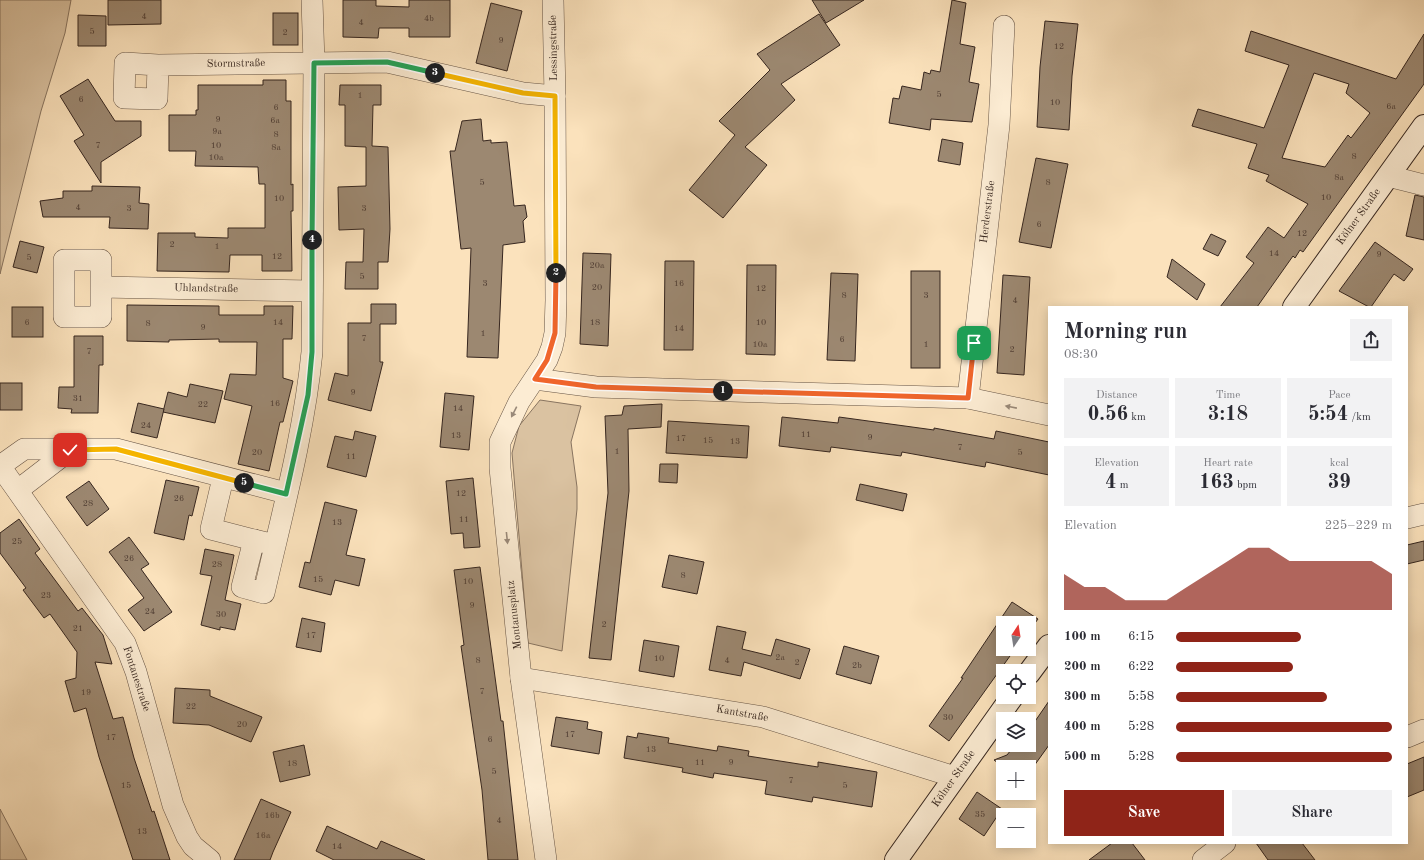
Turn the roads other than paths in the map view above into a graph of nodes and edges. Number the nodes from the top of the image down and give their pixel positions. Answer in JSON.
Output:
{"nodes":[{"id":1,"x":312,"y":0,"type":"edge"},
{"id":2,"x":552,"y":0,"type":"edge"},
{"id":3,"x":1004,"y":26,"type":"dead end"},
{"id":4,"x":314,"y":63,"type":"junction"},
{"id":5,"x":158,"y":64,"type":"dead end"},
{"id":6,"x":555,"y":96,"type":"junction"},
{"id":7,"x":1424,"y":126,"type":"edge"},
{"id":8,"x":1388,"y":176,"type":"junction"},
{"id":9,"x":1424,"y":185,"type":"edge"},
{"id":10,"x":101,"y":287,"type":"dead end"},
{"id":11,"x":312,"y":291,"type":"junction"},
{"id":12,"x":1295,"y":306,"type":"edge"},
{"id":13,"x":535,"y":379,"type":"junction"},
{"id":14,"x":968,"y":398,"type":"junction"},
{"id":15,"x":1048,"y":415,"type":"edge"},
{"id":16,"x":70,"y":450,"type":"junction"},
{"id":17,"x":223,"y":478,"type":"junction"},
{"id":18,"x":18,"y":490,"type":"junction"},
{"id":19,"x":286,"y":494,"type":"junction"},
{"id":20,"x":1424,"y":514,"type":"edge"},
{"id":21,"x":1408,"y":518,"type":"edge"},
{"id":22,"x":254,"y":540,"type":"junction"},
{"id":23,"x":275,"y":545,"type":"junction"},
{"id":24,"x":1048,"y":647,"type":"edge"},
{"id":25,"x":1036,"y":664,"type":"edge"},
{"id":26,"x":521,"y":678,"type":"junction"},
{"id":27,"x":1007,"y":704,"type":"edge"},
{"id":28,"x":1424,"y":730,"type":"edge"},
{"id":29,"x":1408,"y":737,"type":"edge"},
{"id":30,"x":955,"y":777,"type":"junction"},
{"id":31,"x":1224,"y":844,"type":"edge"},
{"id":32,"x":210,"y":860,"type":"edge"},
{"id":33,"x":546,"y":860,"type":"edge"},
{"id":34,"x":896,"y":860,"type":"edge"},
{"id":35,"x":1203,"y":860,"type":"edge"}],
"edges":[{"from":1,"to":4,"type":"street"},
{"from":2,"to":6,"type":"street","name":"Lessingstraße"},
{"from":3,"to":14,"type":"street","name":"Herderstraße"},
{"from":4,"to":5,"type":"street","name":"Stormstraße"},
{"from":4,"to":6,"type":"street","name":"Stormstraße"},
{"from":4,"to":11,"type":"street"},
{"from":6,"to":13,"type":"street","name":"Lessingstraße"},
{"from":7,"to":8,"type":"main road","name":"Kölner Straße"},
{"from":8,"to":9,"type":"street"},
{"from":8,"to":12,"type":"main road","name":"Kölner Straße"},
{"from":10,"to":11,"type":"street","name":"Uhlandstraße"},
{"from":11,"to":19,"type":"street"},
{"from":13,"to":14,"type":"street"},
{"from":13,"to":26,"type":"street","name":"Montanusplatz","one_way":true},
{"from":15,"to":14,"type":"street","one_way":true},
{"from":16,"to":17,"type":"street","name":"Fontanestraße"},
{"from":16,"to":18,"type":"street"},
{"from":16,"to":18,"type":"street","name":"Fontanestraße"},
{"from":17,"to":19,"type":"street","name":"Fontanestraße"},
{"from":17,"to":22,"type":"street"},
{"from":18,"to":32,"type":"street","name":"Fontanestraße"},
{"from":19,"to":23,"type":"street"},
{"from":20,"to":21,"type":"street"},
{"from":22,"to":23,"type":"street"},
{"from":22,"to":23,"type":"street"},
{"from":24,"to":25,"type":"main road"},
{"from":26,"to":30,"type":"street","name":"Kantstraße"},
{"from":26,"to":33,"type":"street","name":"Montanusplatz"},
{"from":27,"to":30,"type":"main road","name":"Kölner Straße"},
{"from":28,"to":29,"type":"street"},
{"from":30,"to":34,"type":"main road","name":"Kölner Straße"},
{"from":31,"to":35,"type":"street"}]}
